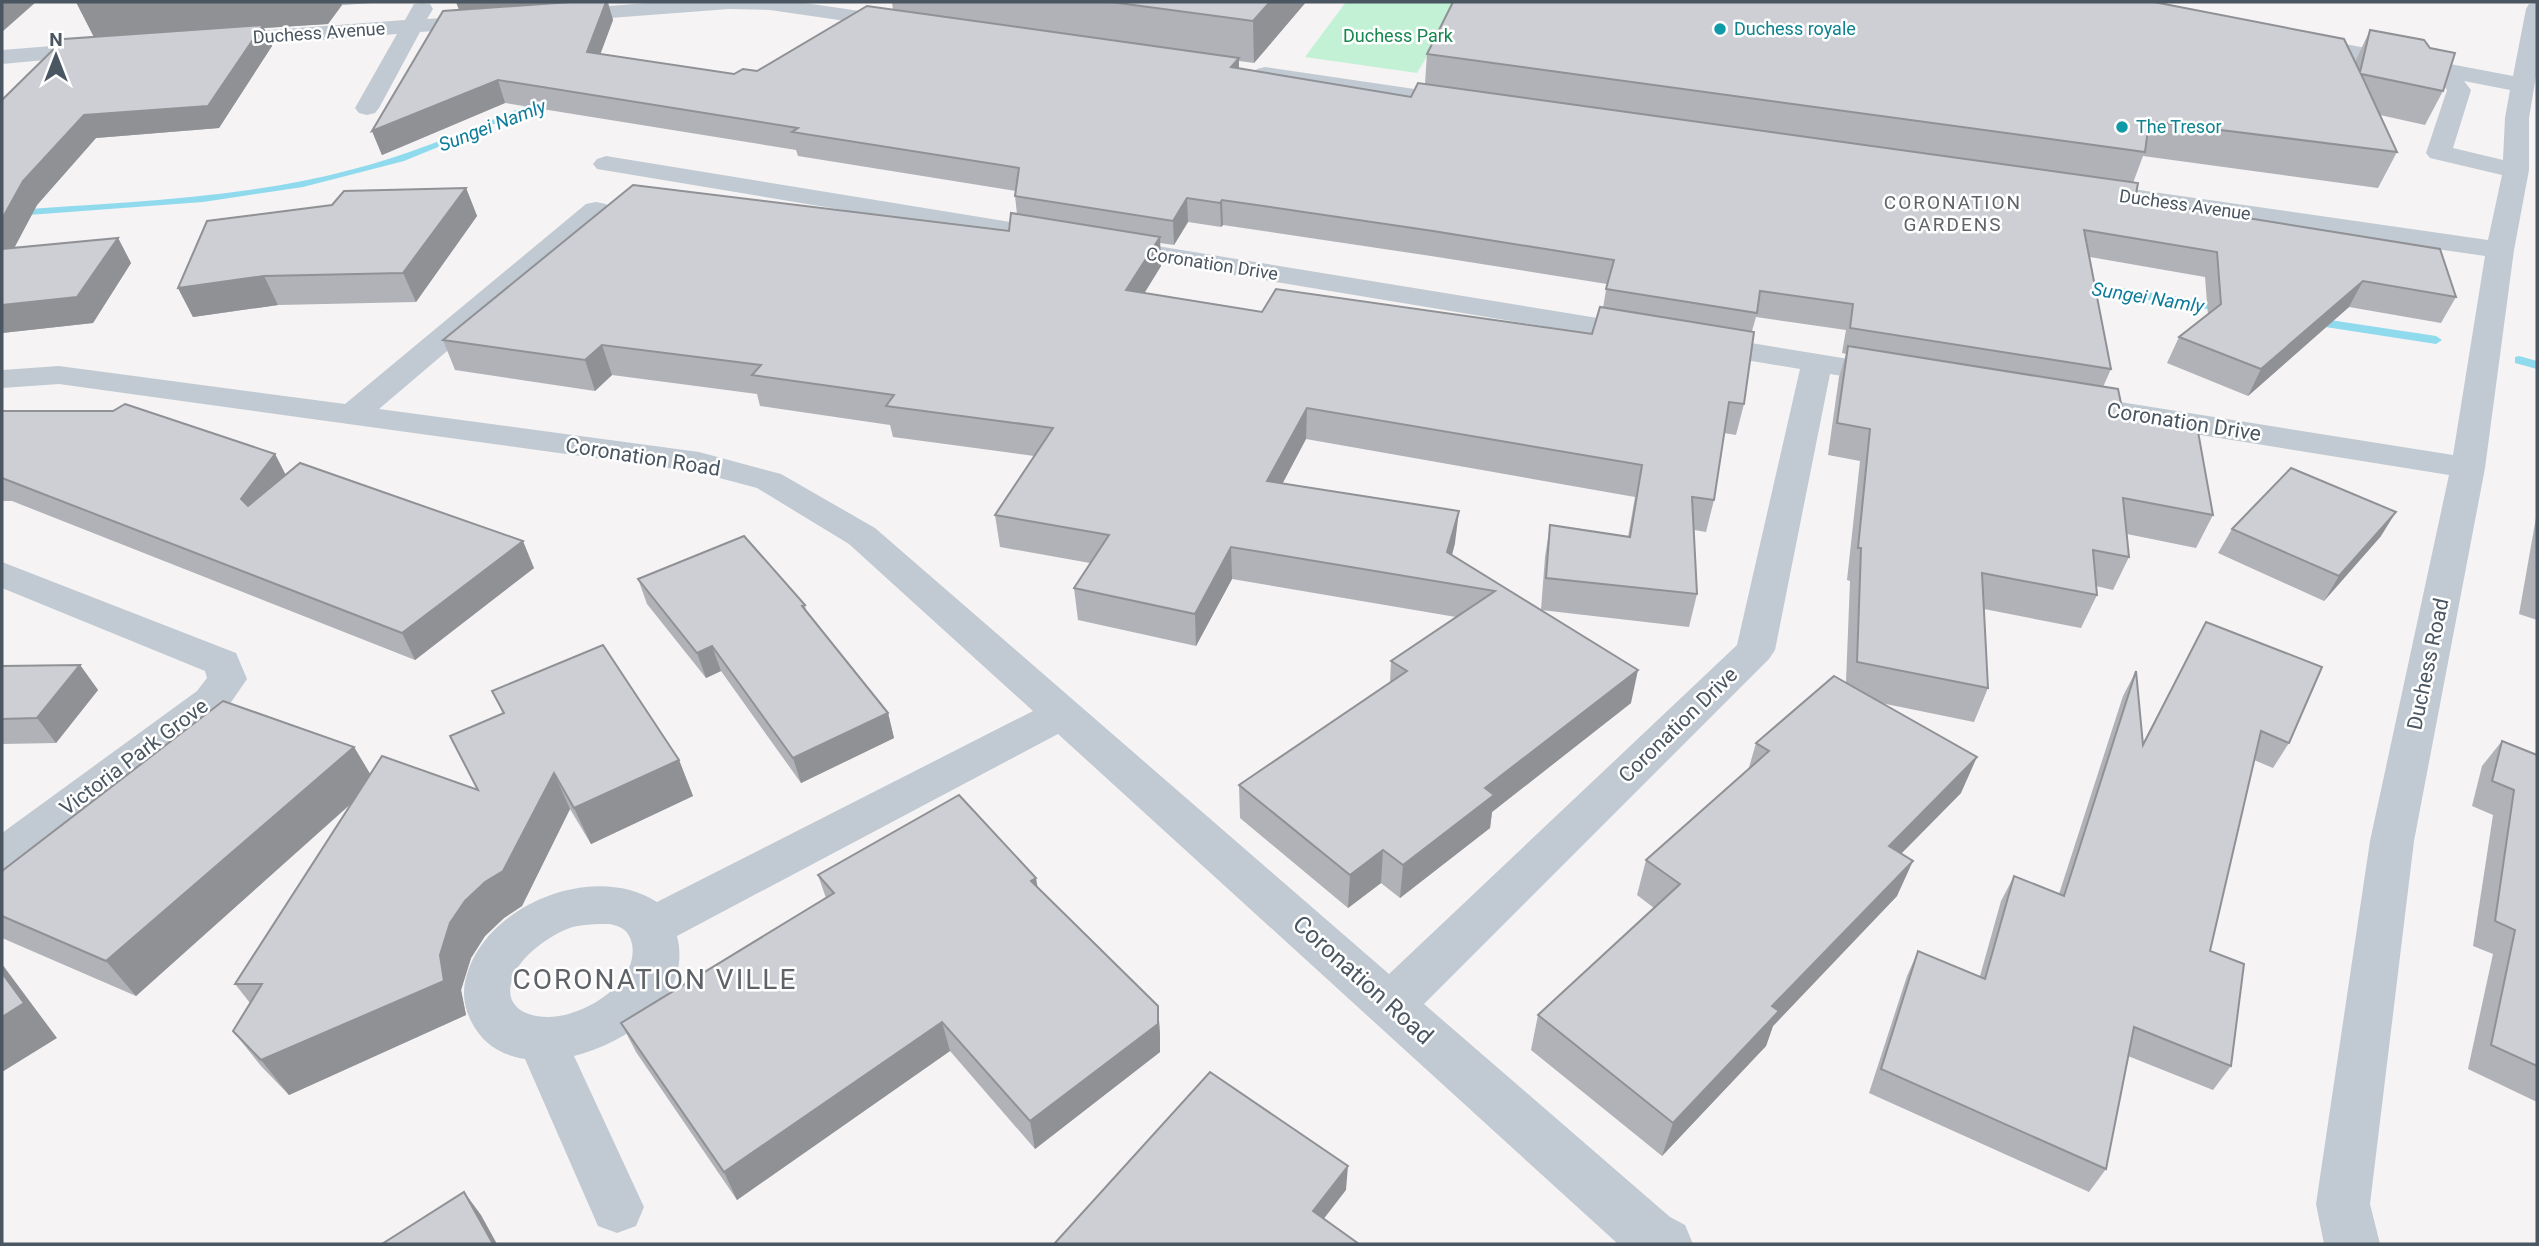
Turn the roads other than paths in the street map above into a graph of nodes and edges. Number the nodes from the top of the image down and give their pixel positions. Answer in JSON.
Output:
{"nodes":[{"id":1,"x":426,"y":2,"type":"edge"},
{"id":2,"x":2537,"y":9,"type":"edge"},
{"id":3,"x":537,"y":17,"type":"edge"},
{"id":4,"x":509,"y":19,"type":"edge"},
{"id":5,"x":412,"y":26,"type":"junction"},
{"id":6,"x":923,"y":26,"type":"edge"},
{"id":7,"x":194,"y":43,"type":"edge"},
{"id":8,"x":126,"y":48,"type":"edge"},
{"id":9,"x":7,"y":61,"type":"edge"},
{"id":10,"x":1239,"y":71,"type":"edge"},
{"id":11,"x":2523,"y":85,"type":"junction"},
{"id":12,"x":1483,"y":106,"type":"edge"},
{"id":13,"x":367,"y":108,"type":"dead end"},
{"id":14,"x":2527,"y":120,"type":"edge"},
{"id":15,"x":606,"y":164,"type":"dead end"},
{"id":16,"x":2516,"y":170,"type":"junction"},
{"id":17,"x":2053,"y":186,"type":"edge"},
{"id":18,"x":596,"y":210,"type":"dead end"},
{"id":19,"x":2500,"y":250,"type":"junction"},
{"id":20,"x":1817,"y":363,"type":"junction"},
{"id":21,"x":2,"y":379,"type":"edge"},
{"id":22,"x":1926,"y":381,"type":"edge"},
{"id":23,"x":2035,"y":398,"type":"edge"},
{"id":24,"x":352,"y":415,"type":"junction"},
{"id":25,"x":2468,"y":468,"type":"junction"},
{"id":26,"x":2,"y":574,"type":"edge"},
{"id":27,"x":1062,"y":714,"type":"junction"},
{"id":28,"x":2,"y":857,"type":"edge"},
{"id":29,"x":652,"y":927,"type":"junction"},
{"id":30,"x":1390,"y":1005,"type":"junction"},
{"id":31,"x":542,"y":1041,"type":"junction"},
{"id":32,"x":617,"y":1207,"type":"dead end"},
{"id":33,"x":1665,"y":1244,"type":"edge"},
{"id":34,"x":2352,"y":1244,"type":"edge"}],
"edges":[{"from":1,"to":5,"type":"street"},
{"from":2,"to":11,"type":"street","name":"Duchess Road"},
{"from":3,"to":6,"type":"street"},
{"from":4,"to":5,"type":"street","name":"Duchess Avenue"},
{"from":5,"to":7,"type":"street","name":"Duchess Avenue"},
{"from":5,"to":13,"type":"street","name":"Duchess Avenue"},
{"from":8,"to":9,"type":"street"},
{"from":10,"to":12,"type":"street"},
{"from":11,"to":14,"type":"street","name":"Duchess Road"},
{"from":11,"to":16,"type":"street"},
{"from":14,"to":16,"type":"street","name":"Duchess Road"},
{"from":15,"to":20,"type":"street","name":"Coronation Drive"},
{"from":16,"to":19,"type":"street","name":"Duchess Road"},
{"from":17,"to":19,"type":"street","name":"Duchess Avenue"},
{"from":18,"to":24,"type":"street"},
{"from":19,"to":25,"type":"street","name":"Duchess Road"},
{"from":20,"to":22,"type":"street","name":"Coronation Drive"},
{"from":20,"to":30,"type":"street","name":"Coronation Drive"},
{"from":21,"to":24,"type":"street","name":"Coronation Road"},
{"from":23,"to":25,"type":"street","name":"Coronation Drive"},
{"from":24,"to":27,"type":"street","name":"Coronation Road"},
{"from":25,"to":34,"type":"street","name":"Duchess Road"},
{"from":26,"to":28,"type":"street","name":"Victoria Park Grove"},
{"from":27,"to":29,"type":"street"},
{"from":27,"to":30,"type":"street","name":"Coronation Road"},
{"from":29,"to":31,"type":"street"},
{"from":29,"to":31,"type":"street"},
{"from":30,"to":33,"type":"street","name":"Coronation Road"},
{"from":31,"to":32,"type":"street"}]}
